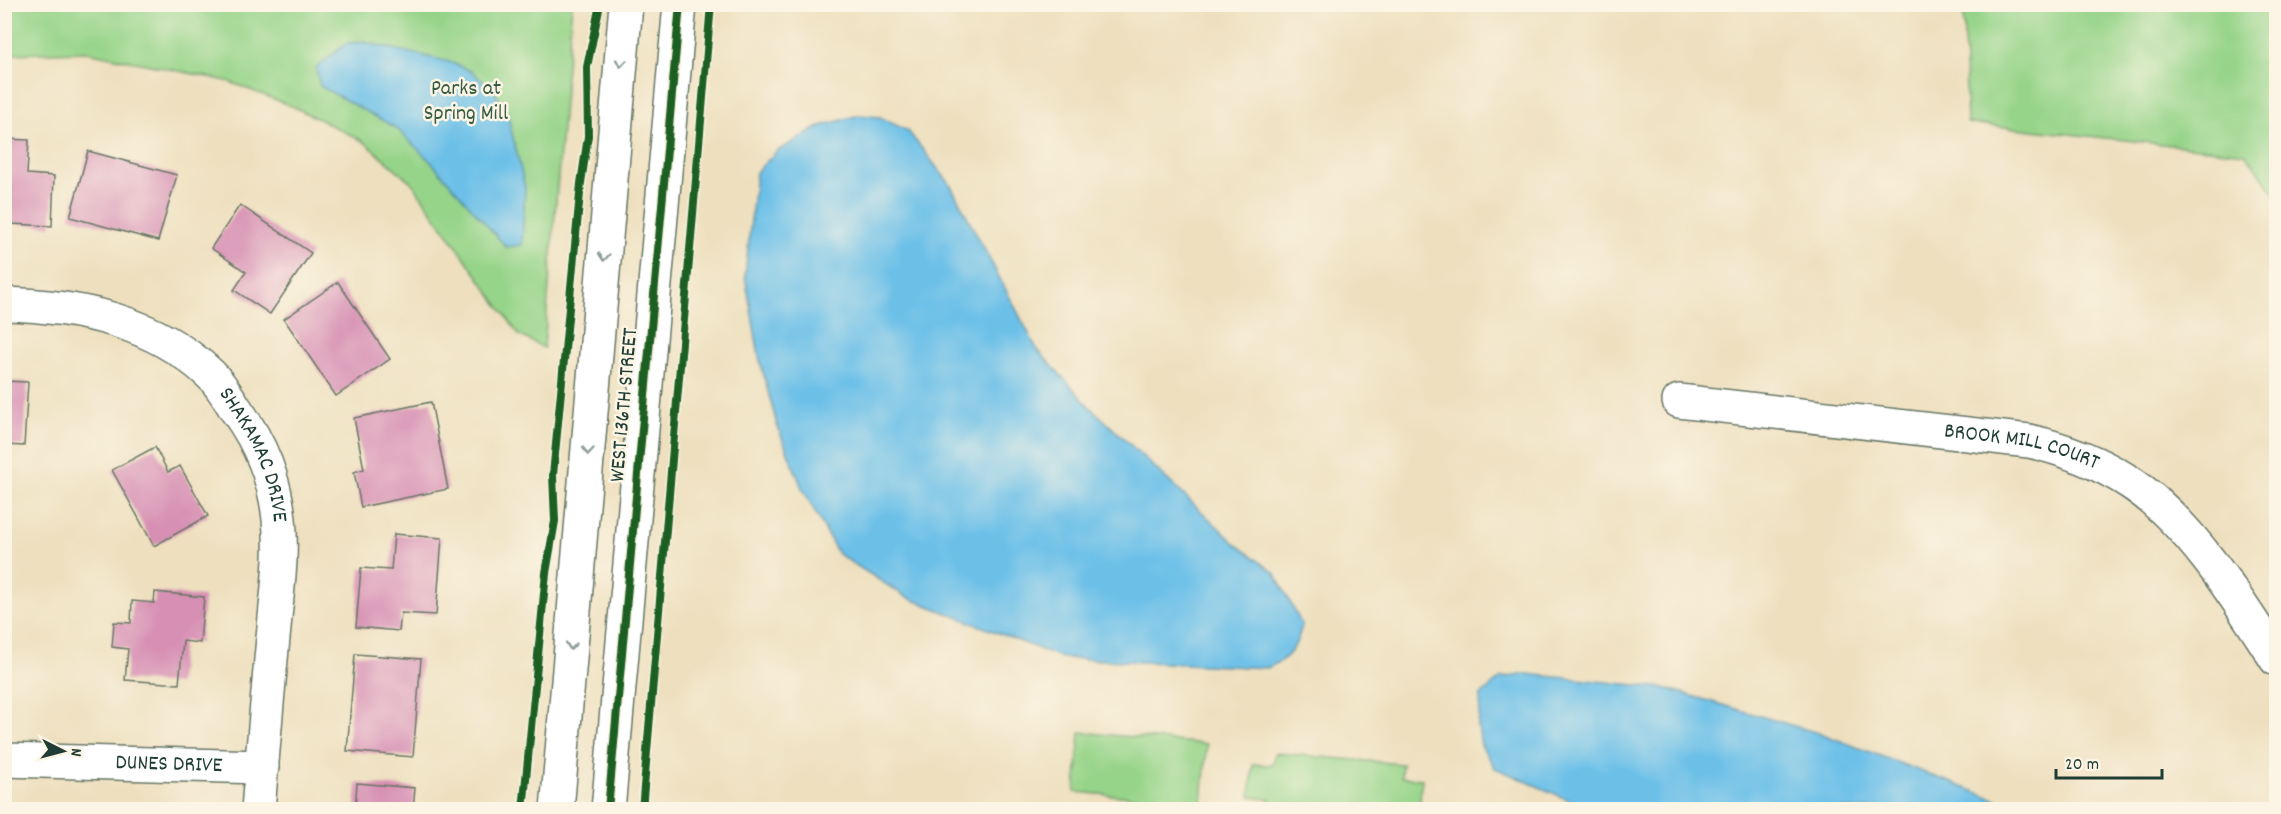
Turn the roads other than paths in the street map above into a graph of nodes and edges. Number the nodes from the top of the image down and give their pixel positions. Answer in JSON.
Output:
{"nodes":[{"id":1,"x":626,"y":4,"type":"edge"},
{"id":2,"x":680,"y":4,"type":"edge"},
{"id":3,"x":4,"y":304,"type":"edge"},
{"id":4,"x":1679,"y":401,"type":"dead end"},
{"id":5,"x":2277,"y":659,"type":"edge"},
{"id":6,"x":4,"y":760,"type":"edge"},
{"id":7,"x":262,"y":767,"type":"junction"},
{"id":8,"x":258,"y":810,"type":"edge"},
{"id":9,"x":557,"y":810,"type":"edge"},
{"id":10,"x":608,"y":810,"type":"edge"}],
"edges":[{"from":1,"to":9,"type":"street","name":"WEST 136TH STREET","one_way":true},
{"from":2,"to":10,"type":"street","name":"WEST 136TH STREET"},
{"from":3,"to":7,"type":"street","name":"SHAKAMAC DRIVE"},
{"from":4,"to":5,"type":"street","name":"BROOK MILL COURT"},
{"from":6,"to":7,"type":"street","name":"DUNES DRIVE"},
{"from":7,"to":8,"type":"street","name":"SHAKAMAC DRIVE"}]}
